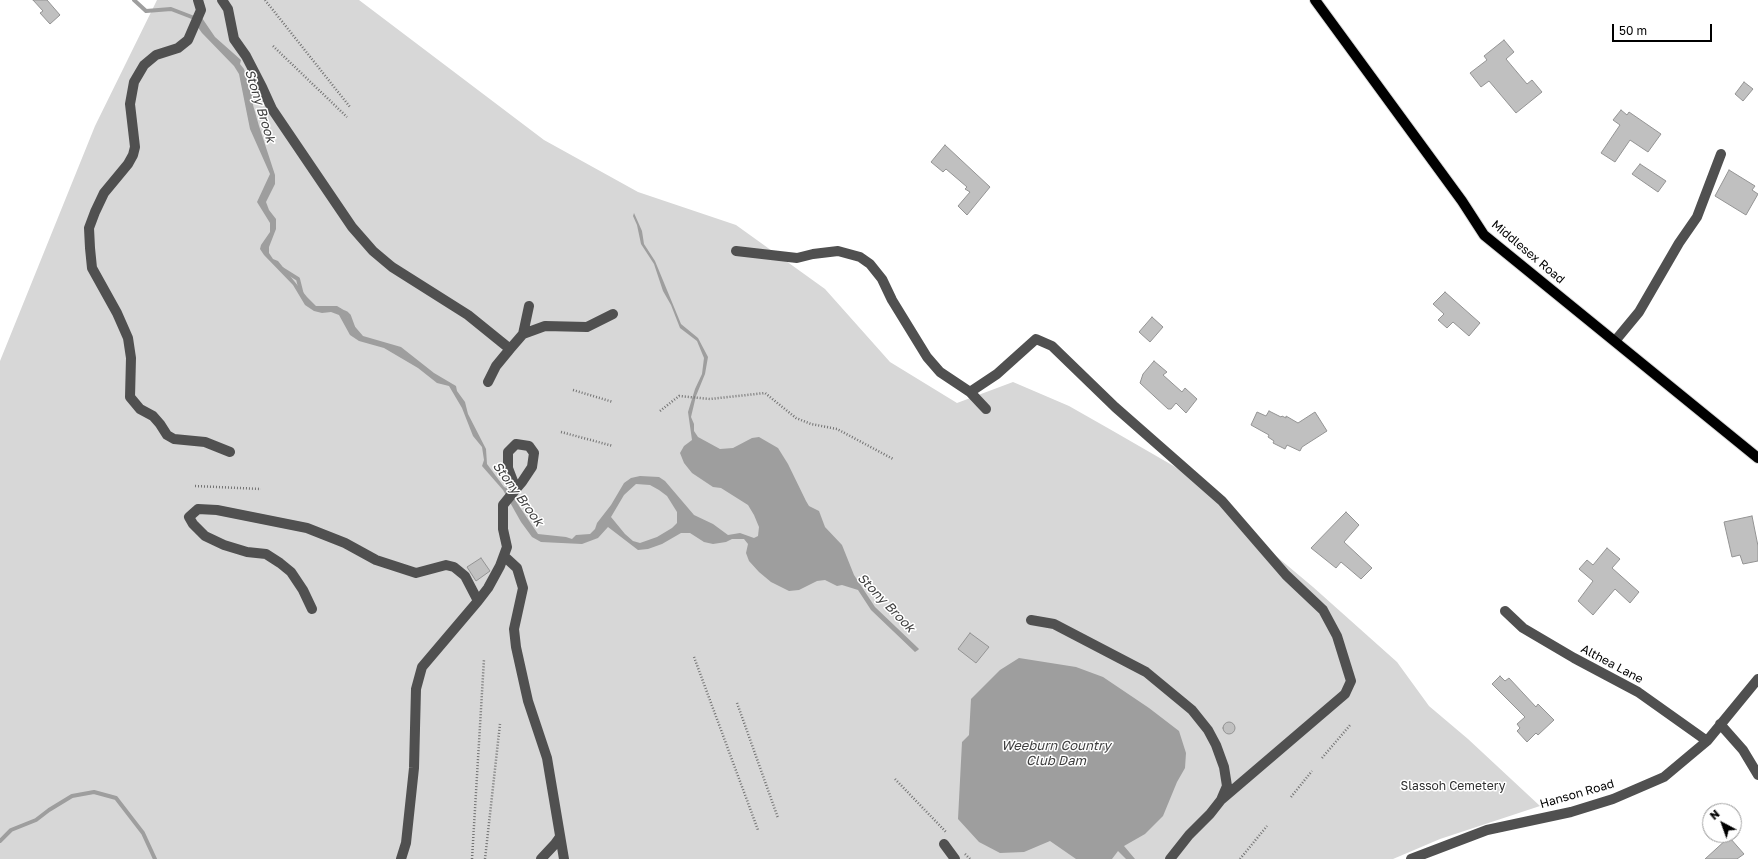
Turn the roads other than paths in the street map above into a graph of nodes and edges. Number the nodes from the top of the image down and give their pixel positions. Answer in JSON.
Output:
{"nodes":[{"id":1,"x":199,"y":0,"type":"edge"},
{"id":2,"x":222,"y":0,"type":"edge"},
{"id":3,"x":1315,"y":0,"type":"edge"},
{"id":4,"x":1721,"y":154,"type":"dead end"},
{"id":5,"x":736,"y":251,"type":"dead end"},
{"id":6,"x":528,"y":306,"type":"dead end"},
{"id":7,"x":613,"y":314,"type":"dead end"},
{"id":8,"x":523,"y":334,"type":"junction"},
{"id":9,"x":1615,"y":341,"type":"junction"},
{"id":10,"x":510,"y":349,"type":"junction"},
{"id":11,"x":488,"y":382,"type":"dead end"},
{"id":12,"x":970,"y":392,"type":"junction"},
{"id":13,"x":986,"y":409,"type":"dead end"},
{"id":14,"x":230,"y":452,"type":"dead end"},
{"id":15,"x":1758,"y":458,"type":"edge"},
{"id":16,"x":515,"y":491,"type":"dead end"},
{"id":17,"x":504,"y":556,"type":"junction"},
{"id":18,"x":478,"y":601,"type":"junction"},
{"id":19,"x":312,"y":609,"type":"dead end"},
{"id":20,"x":1505,"y":611,"type":"dead end"},
{"id":21,"x":1031,"y":620,"type":"dead end"},
{"id":22,"x":1758,"y":679,"type":"edge"},
{"id":23,"x":1720,"y":724,"type":"junction"},
{"id":24,"x":1707,"y":741,"type":"junction"},
{"id":25,"x":1758,"y":775,"type":"edge"},
{"id":26,"x":1221,"y":800,"type":"junction"},
{"id":27,"x":560,"y":837,"type":"junction"},
{"id":28,"x":947,"y":840,"type":"road end"},
{"id":29,"x":402,"y":859,"type":"edge"},
{"id":30,"x":541,"y":859,"type":"edge"},
{"id":31,"x":564,"y":859,"type":"edge"},
{"id":32,"x":955,"y":859,"type":"edge"},
{"id":33,"x":1170,"y":859,"type":"edge"},
{"id":34,"x":1411,"y":859,"type":"edge"}],
"edges":[{"from":1,"to":14,"type":"street"},
{"from":2,"to":10,"type":"street"},
{"from":3,"to":9,"type":"main road","name":"Middlesex Road"},
{"from":4,"to":9,"type":"street"},
{"from":5,"to":12,"type":"street"},
{"from":6,"to":8,"type":"street"},
{"from":7,"to":8,"type":"street"},
{"from":8,"to":10,"type":"street"},
{"from":9,"to":15,"type":"main road","name":"Middlesex Road"},
{"from":10,"to":11,"type":"street"},
{"from":12,"to":13,"type":"street"},
{"from":12,"to":26,"type":"street"},
{"from":16,"to":17,"type":"street"},
{"from":17,"to":18,"type":"street"},
{"from":17,"to":27,"type":"street"},
{"from":18,"to":19,"type":"street"},
{"from":18,"to":29,"type":"street"},
{"from":20,"to":24,"type":"street","name":"Althea Lane"},
{"from":21,"to":26,"type":"street"},
{"from":22,"to":23,"type":"street","name":"Hanson Road"},
{"from":23,"to":24,"type":"street","name":"Hanson Road"},
{"from":23,"to":25,"type":"street"},
{"from":24,"to":34,"type":"street","name":"Hanson Road"},
{"from":26,"to":33,"type":"street"},
{"from":27,"to":30,"type":"street"},
{"from":27,"to":31,"type":"street"},
{"from":28,"to":32,"type":"street"}]}
